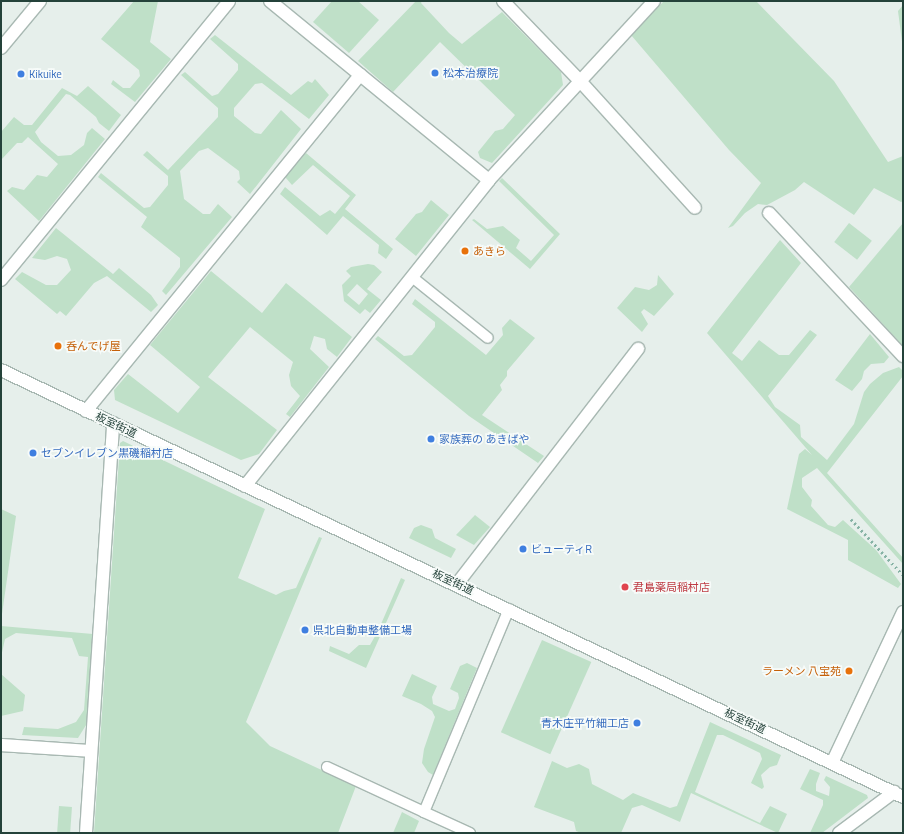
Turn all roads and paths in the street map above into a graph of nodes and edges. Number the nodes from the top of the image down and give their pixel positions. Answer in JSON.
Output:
{"nodes":[{"id":1,"x":40,"y":1,"type":"edge"},
{"id":2,"x":229,"y":1,"type":"edge"},
{"id":3,"x":270,"y":1,"type":"edge"},
{"id":4,"x":503,"y":1,"type":"edge"},
{"id":5,"x":654,"y":1,"type":"edge"},
{"id":6,"x":1,"y":48,"type":"edge"},
{"id":7,"x":360,"y":75,"type":"junction"},
{"id":8,"x":580,"y":81,"type":"junction"},
{"id":9,"x":489,"y":180,"type":"junction"},
{"id":10,"x":695,"y":208,"type":"dead end"},
{"id":11,"x":769,"y":213,"type":"dead end"},
{"id":12,"x":412,"y":277,"type":"junction"},
{"id":13,"x":1,"y":280,"type":"edge"},
{"id":14,"x":488,"y":338,"type":"dead end"},
{"id":15,"x":638,"y":350,"type":"dead end"},
{"id":16,"x":903,"y":356,"type":"edge"},
{"id":17,"x":1,"y":370,"type":"edge"},
{"id":18,"x":86,"y":411,"type":"junction"},
{"id":19,"x":113,"y":424,"type":"junction"},
{"id":20,"x":245,"y":486,"type":"junction"},
{"id":21,"x":851,"y":519,"type":"dead end"},
{"id":22,"x":903,"y":575,"type":"edge"},
{"id":23,"x":457,"y":584,"type":"junction"},
{"id":24,"x":509,"y":609,"type":"junction"},
{"id":25,"x":903,"y":612,"type":"edge"},
{"id":26,"x":1,"y":745,"type":"edge"},
{"id":27,"x":91,"y":751,"type":"junction"},
{"id":28,"x":832,"y":763,"type":"junction"},
{"id":29,"x":327,"y":766,"type":"dead end"},
{"id":30,"x":898,"y":795,"type":"edge"},
{"id":31,"x":424,"y":812,"type":"junction"},
{"id":32,"x":86,"y":833,"type":"edge"},
{"id":33,"x":470,"y":833,"type":"edge"},
{"id":34,"x":839,"y":833,"type":"edge"}],
"edges":[{"from":1,"to":6,"type":"street"},
{"from":2,"to":13,"type":"street"},
{"from":3,"to":7,"type":"street"},
{"from":4,"to":8,"type":"street"},
{"from":5,"to":8,"type":"street"},
{"from":7,"to":9,"type":"street"},
{"from":7,"to":18,"type":"street"},
{"from":8,"to":9,"type":"street"},
{"from":8,"to":10,"type":"street"},
{"from":9,"to":12,"type":"street"},
{"from":11,"to":16,"type":"street"},
{"from":12,"to":14,"type":"lane"},
{"from":12,"to":20,"type":"street"},
{"from":15,"to":23,"type":"street"},
{"from":17,"to":18,"type":"street","name":"板室街道"},
{"from":18,"to":19,"type":"street","name":"板室街道"},
{"from":19,"to":20,"type":"street","name":"板室街道"},
{"from":19,"to":27,"type":"street"},
{"from":20,"to":23,"type":"street","name":"板室街道"},
{"from":21,"to":22,"type":"path"},
{"from":23,"to":24,"type":"street","name":"板室街道"},
{"from":24,"to":28,"type":"street","name":"板室街道"},
{"from":24,"to":31,"type":"lane"},
{"from":25,"to":28,"type":"street"},
{"from":26,"to":27,"type":"street"},
{"from":27,"to":32,"type":"street"},
{"from":28,"to":30,"type":"street","name":"板室街道"},
{"from":29,"to":31,"type":"lane"},
{"from":30,"to":34,"type":"street"},
{"from":31,"to":33,"type":"lane"}]}
